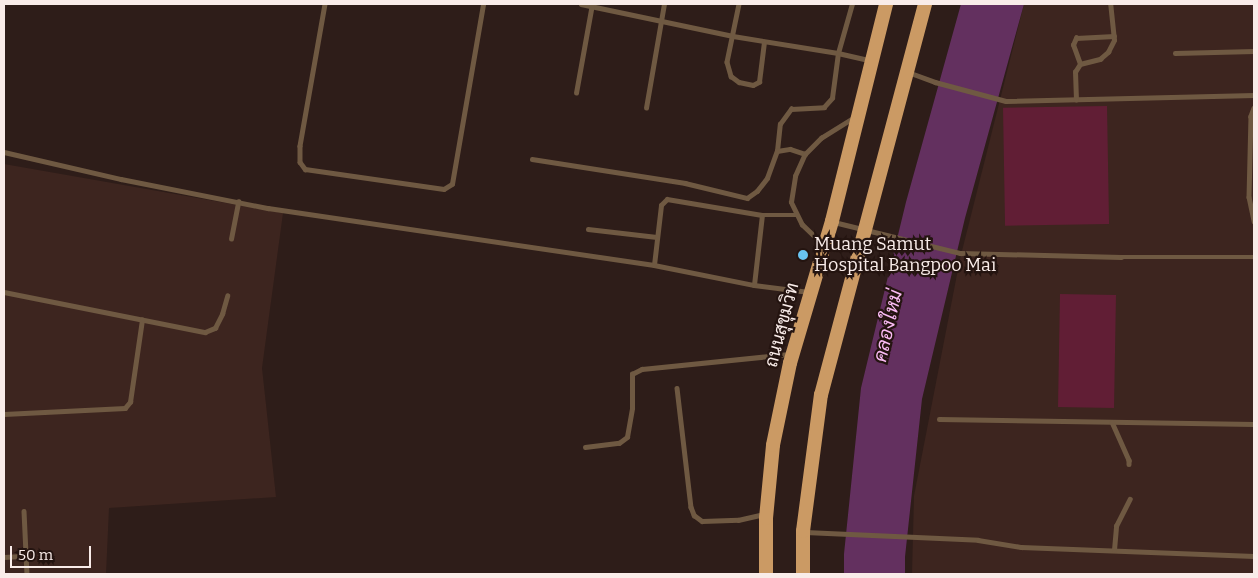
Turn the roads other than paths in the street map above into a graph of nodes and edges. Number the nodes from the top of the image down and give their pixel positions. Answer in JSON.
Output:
{"nodes":[{"id":1,"x":325,"y":4,"type":"edge"},
{"id":2,"x":483,"y":4,"type":"edge"},
{"id":3,"x":581,"y":4,"type":"edge"},
{"id":4,"x":664,"y":4,"type":"edge"},
{"id":5,"x":739,"y":4,"type":"edge"},
{"id":6,"x":852,"y":4,"type":"edge"},
{"id":7,"x":886,"y":4,"type":"edge"},
{"id":8,"x":925,"y":4,"type":"edge"},
{"id":9,"x":1110,"y":4,"type":"edge"},
{"id":10,"x":592,"y":5,"type":"edge"},
{"id":11,"x":661,"y":20,"type":"junction"},
{"id":12,"x":733,"y":36,"type":"junction"},
{"id":13,"x":1114,"y":36,"type":"junction"},
{"id":14,"x":764,"y":42,"type":"junction"},
{"id":15,"x":1254,"y":51,"type":"edge"},
{"id":16,"x":838,"y":53,"type":"junction"},
{"id":17,"x":1175,"y":53,"type":"dead end"},
{"id":18,"x":871,"y":61,"type":"junction"},
{"id":19,"x":1080,"y":64,"type":"junction"},
{"id":20,"x":907,"y":71,"type":"junction"},
{"id":21,"x":576,"y":93,"type":"dead end"},
{"id":22,"x":1254,"y":95,"type":"edge"},
{"id":23,"x":1076,"y":100,"type":"junction"},
{"id":24,"x":646,"y":108,"type":"dead end"},
{"id":25,"x":1254,"y":108,"type":"edge"},
{"id":26,"x":858,"y":114,"type":"junction"},
{"id":27,"x":778,"y":151,"type":"junction"},
{"id":28,"x":4,"y":152,"type":"edge"},
{"id":29,"x":805,"y":154,"type":"junction"},
{"id":30,"x":532,"y":159,"type":"dead end"},
{"id":31,"x":238,"y":202,"type":"junction"},
{"id":32,"x":762,"y":215,"type":"junction"},
{"id":33,"x":798,"y":215,"type":"junction"},
{"id":34,"x":832,"y":221,"type":"junction"},
{"id":35,"x":1254,"y":221,"type":"edge"},
{"id":36,"x":588,"y":229,"type":"dead end"},
{"id":37,"x":864,"y":231,"type":"junction"},
{"id":38,"x":657,"y":237,"type":"junction"},
{"id":39,"x":231,"y":239,"type":"dead end"},
{"id":40,"x":824,"y":246,"type":"junction"},
{"id":41,"x":1254,"y":257,"type":"edge"},
{"id":42,"x":654,"y":265,"type":"junction"},
{"id":43,"x":754,"y":285,"type":"junction"},
{"id":44,"x":4,"y":292,"type":"edge"},
{"id":45,"x":810,"y":292,"type":"junction"},
{"id":46,"x":227,"y":296,"type":"dead end"},
{"id":47,"x":142,"y":320,"type":"junction"},
{"id":48,"x":793,"y":353,"type":"junction"},
{"id":49,"x":677,"y":388,"type":"dead end"},
{"id":50,"x":4,"y":414,"type":"edge"},
{"id":51,"x":939,"y":419,"type":"dead end"},
{"id":52,"x":1112,"y":422,"type":"junction"},
{"id":53,"x":1254,"y":424,"type":"edge"},
{"id":54,"x":585,"y":447,"type":"dead end"},
{"id":55,"x":1129,"y":464,"type":"dead end"},
{"id":56,"x":1130,"y":499,"type":"dead end"},
{"id":57,"x":24,"y":511,"type":"dead end"},
{"id":58,"x":766,"y":514,"type":"junction"},
{"id":59,"x":803,"y":531,"type":"junction"},
{"id":60,"x":1114,"y":550,"type":"junction"},
{"id":61,"x":26,"y":556,"type":"junction"},
{"id":62,"x":1254,"y":556,"type":"edge"},
{"id":63,"x":4,"y":557,"type":"edge"},
{"id":64,"x":27,"y":574,"type":"edge"},
{"id":65,"x":766,"y":574,"type":"edge"},
{"id":66,"x":803,"y":574,"type":"edge"}],
"edges":[{"from":1,"to":2,"type":"lane"},
{"from":3,"to":10,"type":"lane"},
{"from":4,"to":11,"type":"lane"},
{"from":5,"to":12,"type":"lane"},
{"from":6,"to":16,"type":"lane"},
{"from":7,"to":18,"type":"highway","name":"ถนนสุขุมวิท"},
{"from":8,"to":20,"type":"highway"},
{"from":9,"to":13,"type":"lane"},
{"from":10,"to":11,"type":"lane"},
{"from":10,"to":21,"type":"lane"},
{"from":11,"to":12,"type":"lane"},
{"from":11,"to":24,"type":"lane"},
{"from":12,"to":14,"type":"lane"},
{"from":12,"to":14,"type":"lane"},
{"from":13,"to":19,"type":"lane"},
{"from":13,"to":19,"type":"lane"},
{"from":14,"to":16,"type":"lane"},
{"from":15,"to":17,"type":"lane"},
{"from":16,"to":18,"type":"lane"},
{"from":16,"to":27,"type":"lane"},
{"from":18,"to":26,"type":"highway","name":"ถนนสุขุมวิท"},
{"from":19,"to":23,"type":"lane"},
{"from":20,"to":23,"type":"lane"},
{"from":20,"to":37,"type":"highway"},
{"from":22,"to":23,"type":"lane"},
{"from":25,"to":35,"type":"lane"},
{"from":26,"to":29,"type":"lane"},
{"from":26,"to":34,"type":"highway","name":"ถนนสุขุมวิท"},
{"from":27,"to":29,"type":"lane"},
{"from":27,"to":30,"type":"lane"},
{"from":28,"to":31,"type":"lane"},
{"from":29,"to":33,"type":"lane"},
{"from":31,"to":39,"type":"lane"},
{"from":31,"to":42,"type":"lane"},
{"from":32,"to":33,"type":"lane"},
{"from":32,"to":38,"type":"lane"},
{"from":32,"to":43,"type":"lane"},
{"from":33,"to":40,"type":"lane"},
{"from":34,"to":37,"type":"lane"},
{"from":34,"to":40,"type":"highway","name":"ถนนสุขุมวิท"},
{"from":36,"to":38,"type":"lane"},
{"from":37,"to":41,"type":"lane"},
{"from":37,"to":59,"type":"highway"},
{"from":38,"to":42,"type":"lane"},
{"from":40,"to":45,"type":"highway","name":"ถนนสุขุมวิท"},
{"from":42,"to":43,"type":"lane"},
{"from":43,"to":45,"type":"lane"},
{"from":44,"to":47,"type":"lane"},
{"from":45,"to":48,"type":"highway","name":"ถนนสุขุมวิท"},
{"from":46,"to":47,"type":"lane"},
{"from":47,"to":50,"type":"lane"},
{"from":48,"to":54,"type":"lane"},
{"from":48,"to":58,"type":"highway","name":"ถนนสุขุมวิท"},
{"from":49,"to":58,"type":"lane"},
{"from":51,"to":52,"type":"lane"},
{"from":52,"to":53,"type":"lane"},
{"from":52,"to":55,"type":"lane"},
{"from":56,"to":60,"type":"lane"},
{"from":57,"to":61,"type":"lane"},
{"from":58,"to":65,"type":"highway","name":"ถนนสุขุมวิท"},
{"from":59,"to":60,"type":"lane"},
{"from":59,"to":66,"type":"highway"},
{"from":60,"to":62,"type":"lane"},
{"from":61,"to":63,"type":"lane"},
{"from":61,"to":64,"type":"lane"}]}
